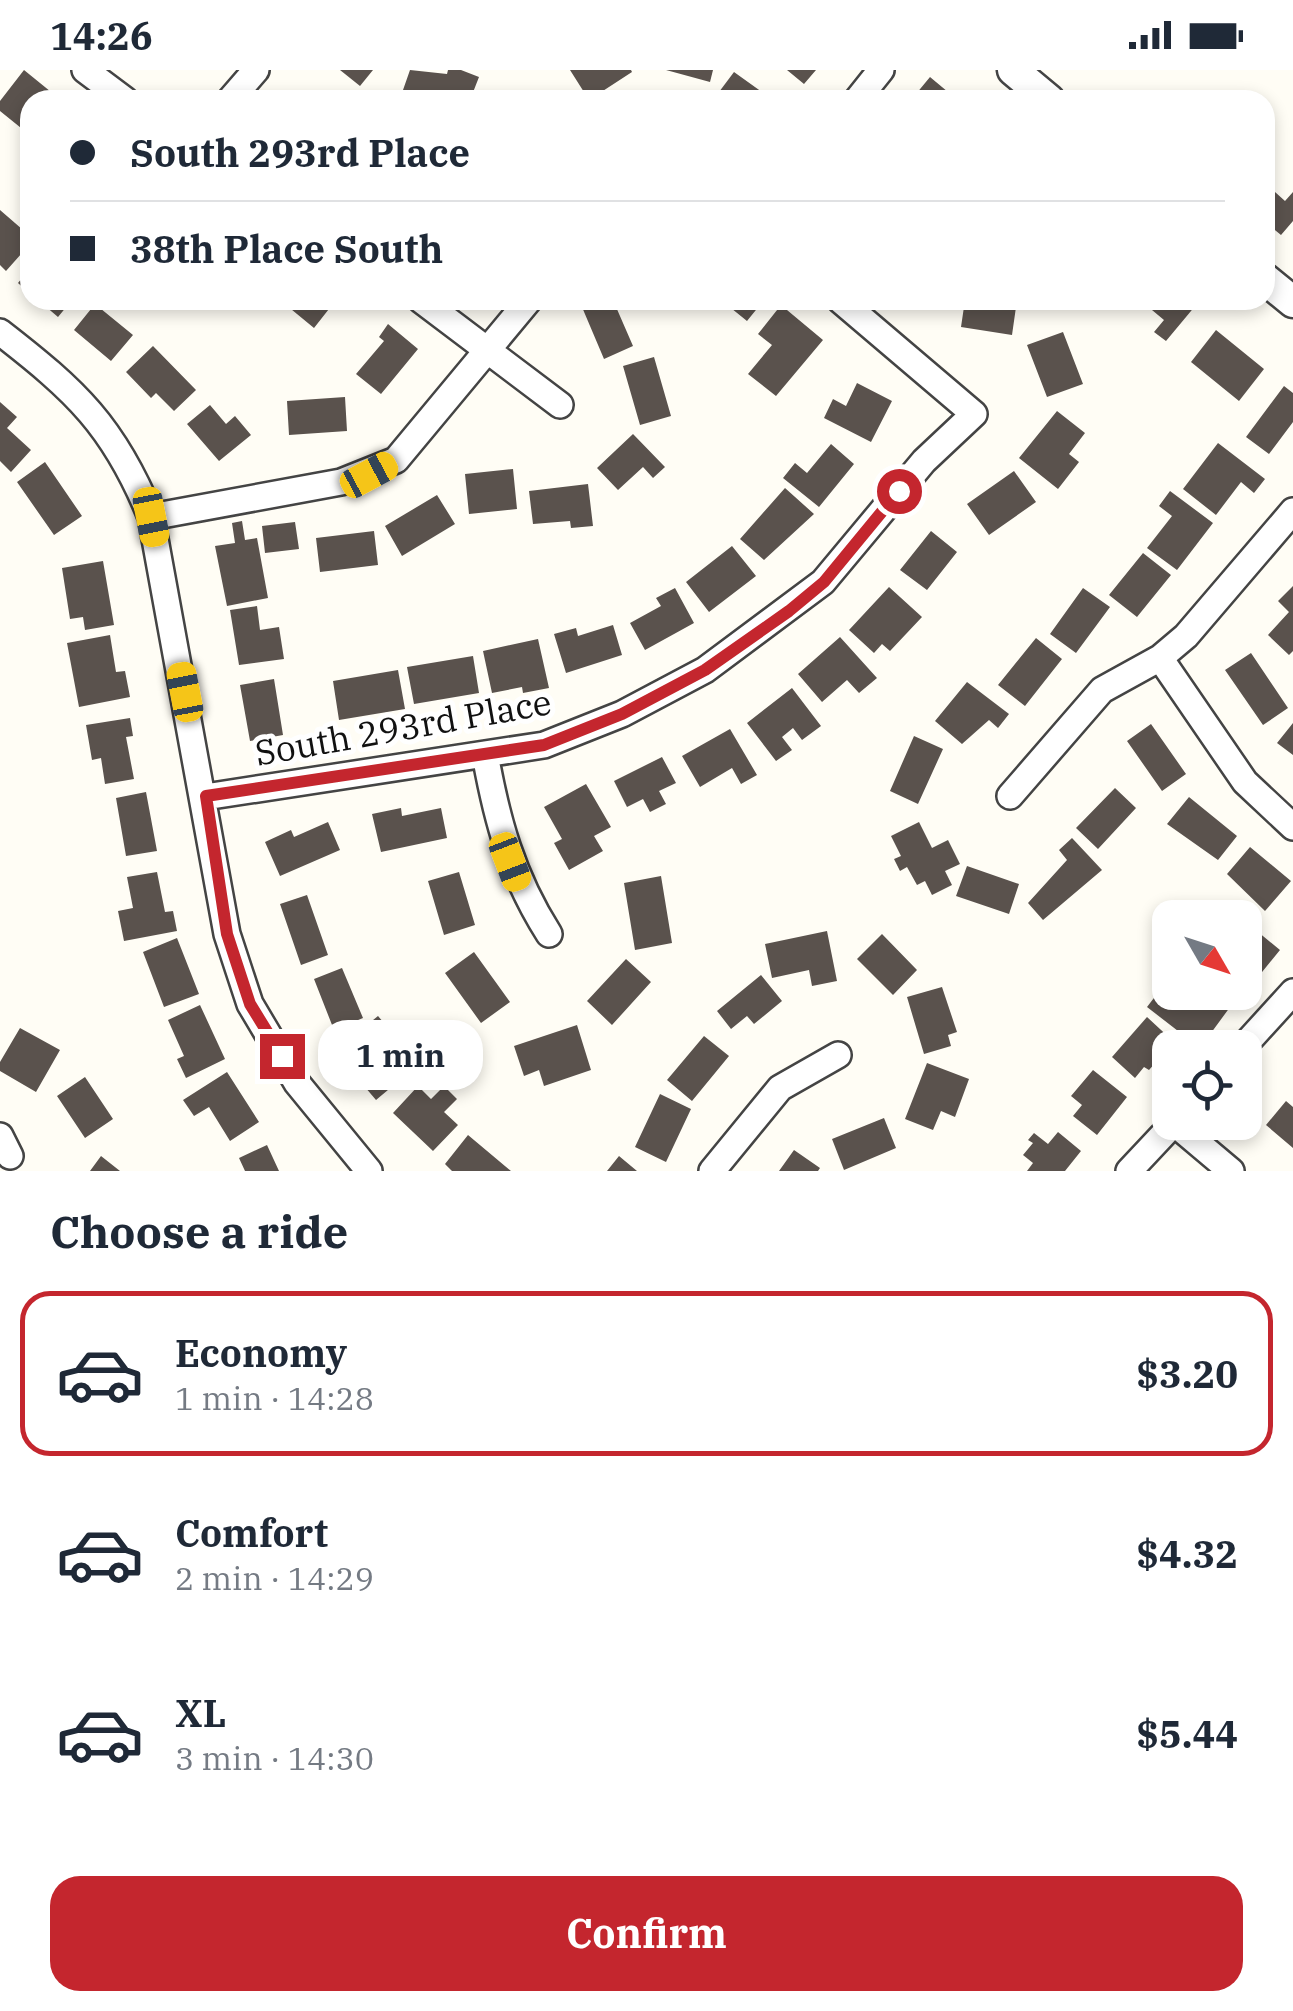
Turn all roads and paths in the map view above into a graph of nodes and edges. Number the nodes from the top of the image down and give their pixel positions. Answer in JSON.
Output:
{"nodes":[{"id":1,"x":85,"y":70,"type":"edge"},
{"id":2,"x":256,"y":70,"type":"edge"},
{"id":3,"x":882,"y":70,"type":"edge"},
{"id":4,"x":1012,"y":70,"type":"edge"},
{"id":5,"x":112,"y":90,"type":"edge"},
{"id":6,"x":239,"y":90,"type":"edge"},
{"id":7,"x":865,"y":90,"type":"edge"},
{"id":8,"x":1037,"y":90,"type":"edge"},
{"id":9,"x":434,"y":310,"type":"edge"},
{"id":10,"x":520,"y":310,"type":"edge"},
{"id":11,"x":852,"y":310,"type":"edge"},
{"id":12,"x":0,"y":332,"type":"edge"},
{"id":13,"x":486,"y":352,"type":"junction"},
{"id":14,"x":560,"y":406,"type":"dead end"},
{"id":15,"x":1293,"y":511,"type":"edge"},
{"id":16,"x":151,"y":517,"type":"junction"},
{"id":17,"x":1160,"y":658,"type":"junction"},
{"id":18,"x":485,"y":754,"type":"junction"},
{"id":19,"x":206,"y":796,"type":"junction"},
{"id":20,"x":1010,"y":796,"type":"dead end"},
{"id":21,"x":1293,"y":827,"type":"edge"},
{"id":22,"x":548,"y":934,"type":"dead end"},
{"id":23,"x":1293,"y":992,"type":"edge"},
{"id":24,"x":1258,"y":1030,"type":"edge"},
{"id":25,"x":838,"y":1055,"type":"dead end"},
{"id":26,"x":1158,"y":1140,"type":"edge"},
{"id":27,"x":1194,"y":1140,"type":"edge"},
{"id":28,"x":365,"y":1170,"type":"edge"},
{"id":29,"x":712,"y":1171,"type":"edge"},
{"id":30,"x":1129,"y":1171,"type":"edge"},
{"id":31,"x":1231,"y":1171,"type":"edge"}],
"edges":[{"from":1,"to":5,"type":"street"},
{"from":2,"to":6,"type":"street"},
{"from":3,"to":7,"type":"street"},
{"from":4,"to":8,"type":"street"},
{"from":9,"to":13,"type":"street"},
{"from":10,"to":13,"type":"street"},
{"from":11,"to":18,"type":"street","name":"South 293rd Place"},
{"from":12,"to":16,"type":"street"},
{"from":13,"to":14,"type":"street"},
{"from":13,"to":16,"type":"street"},
{"from":15,"to":17,"type":"street"},
{"from":16,"to":19,"type":"street"},
{"from":17,"to":20,"type":"street"},
{"from":17,"to":21,"type":"street"},
{"from":18,"to":19,"type":"street","name":"South 293rd Place"},
{"from":18,"to":22,"type":"street"},
{"from":19,"to":28,"type":"street"},
{"from":23,"to":24,"type":"street"},
{"from":25,"to":29,"type":"street"},
{"from":26,"to":30,"type":"street"},
{"from":27,"to":31,"type":"street"}]}
